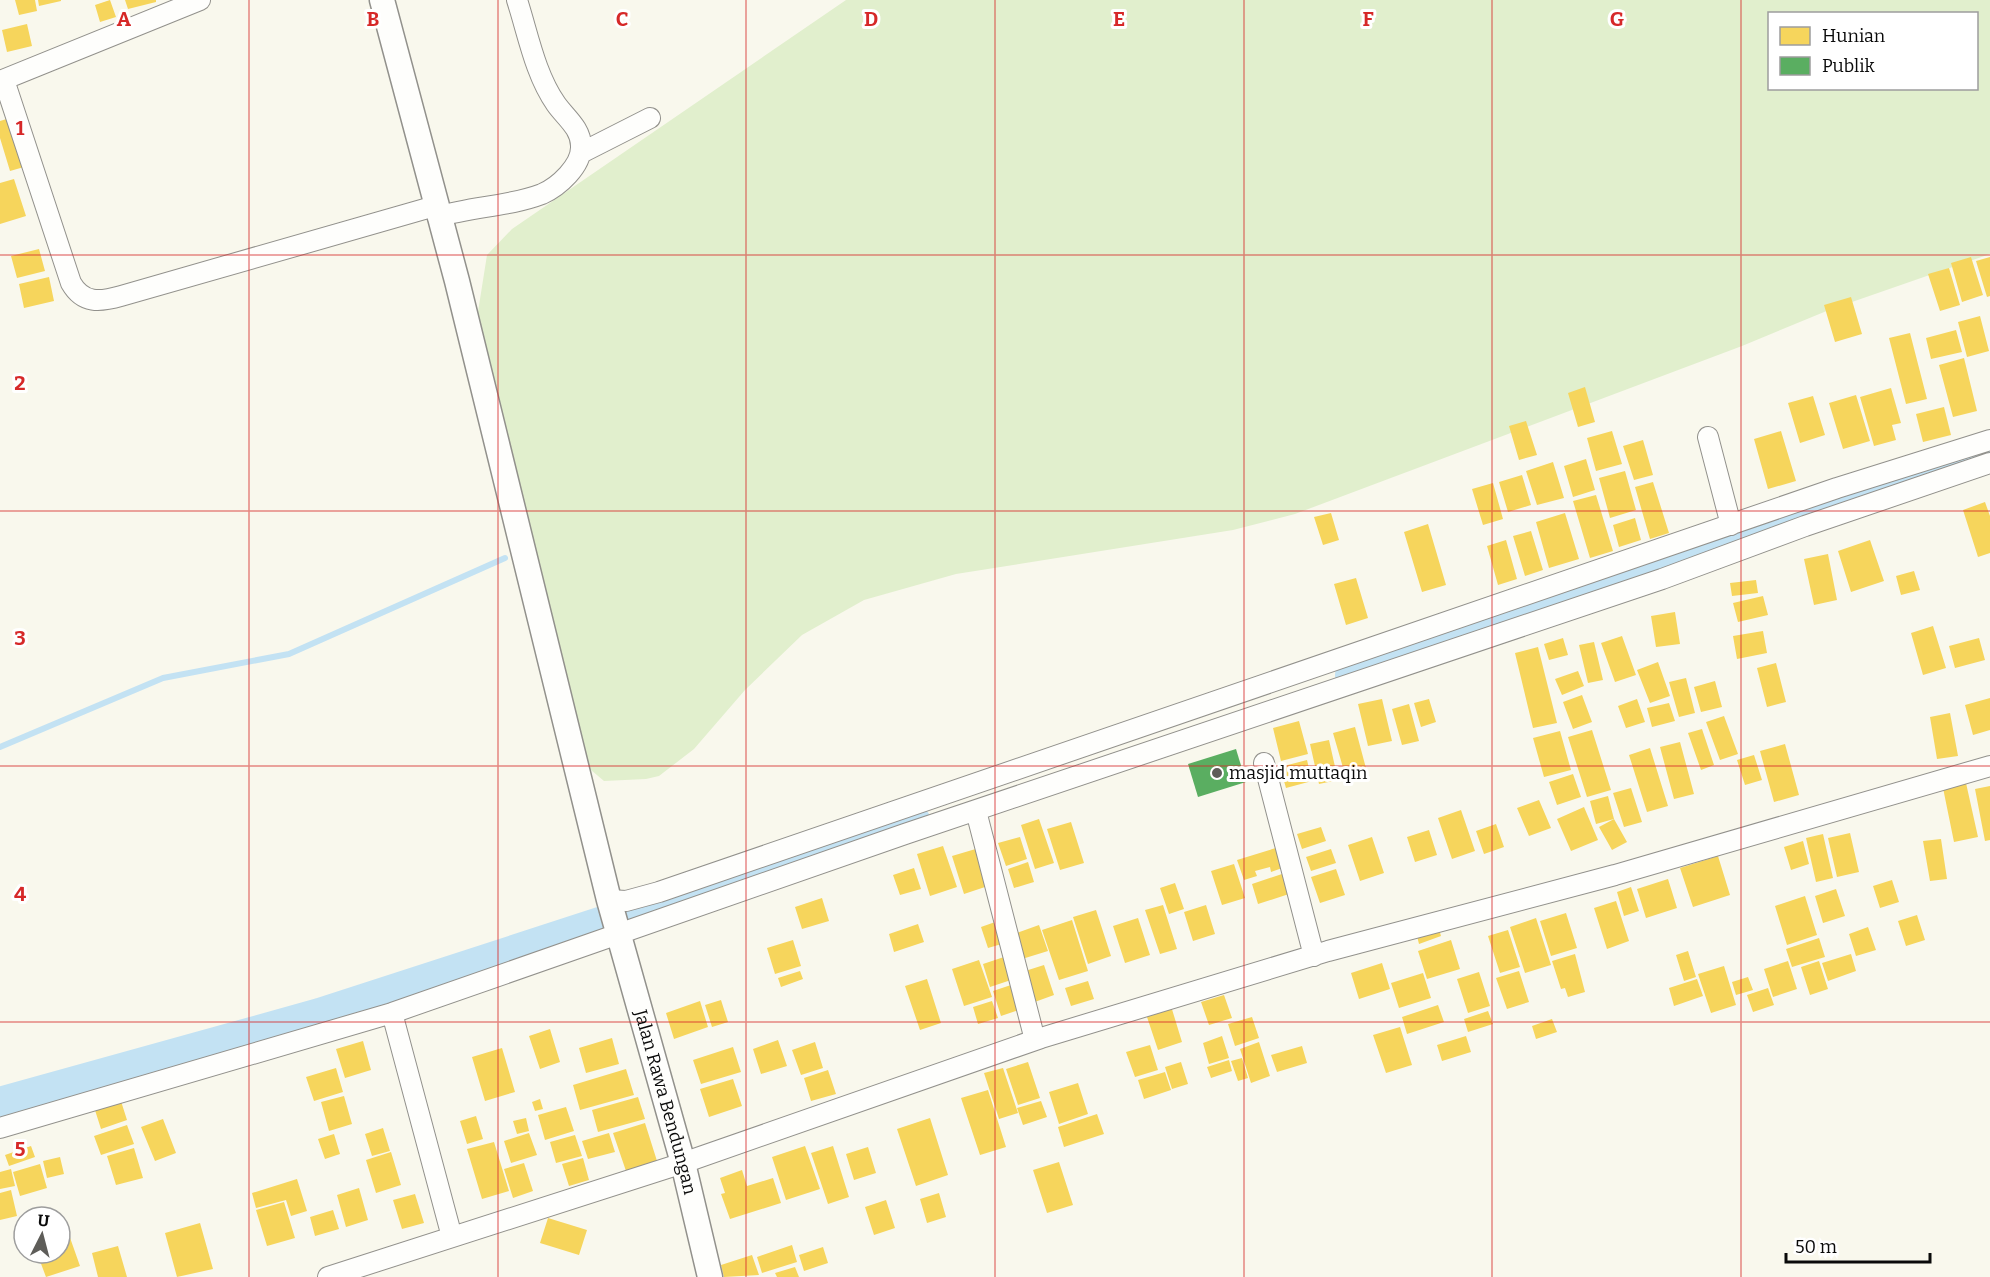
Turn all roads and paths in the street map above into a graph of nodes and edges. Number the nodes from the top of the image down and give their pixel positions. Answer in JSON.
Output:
{"nodes":[{"id":1,"x":200,"y":0,"type":"edge"},
{"id":2,"x":382,"y":0,"type":"edge"},
{"id":3,"x":518,"y":0,"type":"edge"},
{"id":4,"x":2,"y":80,"type":"edge"},
{"id":5,"x":650,"y":118,"type":"dead end"},
{"id":6,"x":581,"y":153,"type":"junction"},
{"id":7,"x":437,"y":214,"type":"junction"},
{"id":8,"x":1708,"y":437,"type":"dead end"},
{"id":9,"x":1990,"y":440,"type":"edge"},
{"id":10,"x":1990,"y":463,"type":"edge"},
{"id":11,"x":1731,"y":525,"type":"junction"},
{"id":12,"x":1264,"y":763,"type":"dead end"},
{"id":13,"x":1990,"y":766,"type":"edge"},
{"id":14,"x":976,"y":811,"type":"junction"},
{"id":15,"x":614,"y":917,"type":"junction"},
{"id":16,"x":1314,"y":956,"type":"junction"},
{"id":17,"x":392,"y":1013,"type":"junction"},
{"id":18,"x":1035,"y":1040,"type":"junction"},
{"id":19,"x":0,"y":1128,"type":"edge"},
{"id":20,"x":683,"y":1163,"type":"junction"},
{"id":21,"x":452,"y":1237,"type":"junction"},
{"id":22,"x":328,"y":1277,"type":"edge"},
{"id":23,"x":710,"y":1277,"type":"edge"}],
"edges":[{"from":1,"to":4,"type":"street"},
{"from":2,"to":7,"type":"street","name":"Jalan Rawa Bendungan"},
{"from":3,"to":6,"type":"street"},
{"from":4,"to":7,"type":"street"},
{"from":5,"to":6,"type":"street"},
{"from":6,"to":7,"type":"street"},
{"from":7,"to":15,"type":"street","name":"Jalan Rawa Bendungan"},
{"from":8,"to":11,"type":"street"},
{"from":9,"to":11,"type":"street"},
{"from":10,"to":14,"type":"street"},
{"from":11,"to":15,"type":"street"},
{"from":12,"to":16,"type":"street"},
{"from":13,"to":16,"type":"street"},
{"from":14,"to":15,"type":"street"},
{"from":14,"to":18,"type":"street"},
{"from":15,"to":17,"type":"street"},
{"from":15,"to":20,"type":"street","name":"Jalan Rawa Bendungan"},
{"from":16,"to":18,"type":"street"},
{"from":17,"to":19,"type":"street"},
{"from":17,"to":21,"type":"street"},
{"from":18,"to":20,"type":"street"},
{"from":20,"to":21,"type":"street"},
{"from":20,"to":23,"type":"street","name":"Jalan Rawa Bendungan"},
{"from":21,"to":22,"type":"street"}]}
